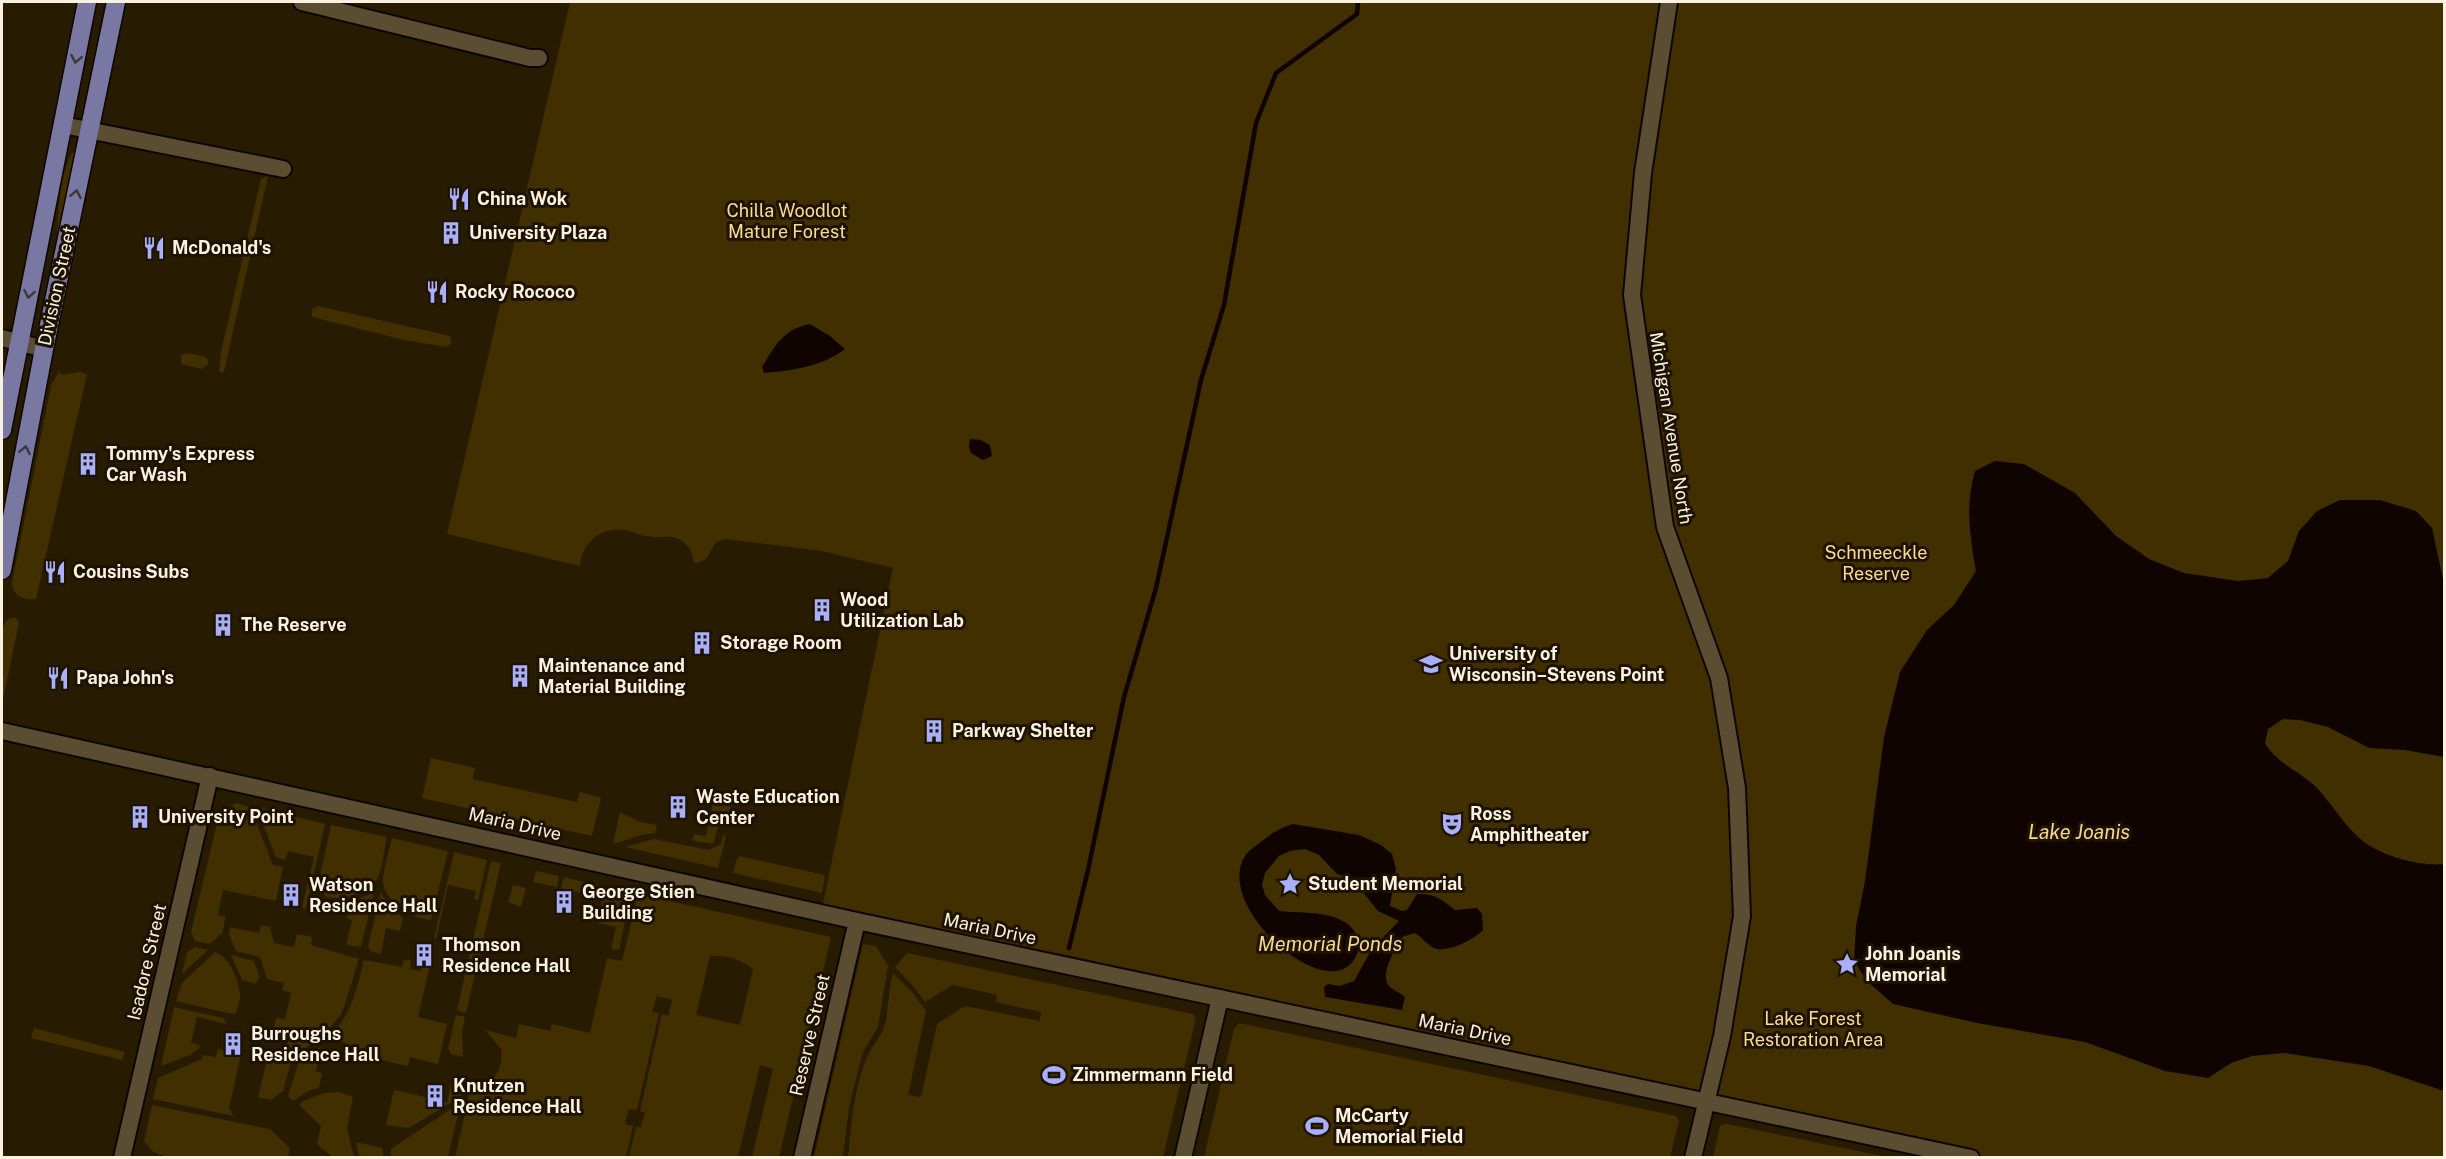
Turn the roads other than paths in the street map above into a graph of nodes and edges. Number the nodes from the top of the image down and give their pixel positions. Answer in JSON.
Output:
{"nodes":[{"id":1,"x":87,"y":2,"type":"edge"},
{"id":2,"x":116,"y":2,"type":"edge"},
{"id":3,"x":302,"y":2,"type":"edge"},
{"id":4,"x":1669,"y":2,"type":"edge"},
{"id":5,"x":539,"y":58,"type":"dead end"},
{"id":6,"x":63,"y":125,"type":"junction"},
{"id":7,"x":89,"y":131,"type":"junction"},
{"id":8,"x":283,"y":169,"type":"dead end"},
{"id":9,"x":2,"y":338,"type":"edge"},
{"id":10,"x":20,"y":343,"type":"junction"},
{"id":11,"x":44,"y":349,"type":"junction"},
{"id":12,"x":2,"y":430,"type":"edge"},
{"id":13,"x":2,"y":570,"type":"edge"},
{"id":14,"x":2,"y":731,"type":"edge"},
{"id":15,"x":210,"y":776,"type":"junction"},
{"id":16,"x":857,"y":921,"type":"junction"},
{"id":17,"x":1220,"y":998,"type":"junction"},
{"id":18,"x":1706,"y":1101,"type":"junction"},
{"id":19,"x":122,"y":1158,"type":"edge"},
{"id":20,"x":802,"y":1158,"type":"edge"},
{"id":21,"x":1183,"y":1158,"type":"edge"},
{"id":22,"x":1693,"y":1158,"type":"edge"},
{"id":23,"x":1971,"y":1158,"type":"edge"}],
"edges":[{"from":1,"to":6,"type":"main road","name":"Division Street","one_way":true},
{"from":2,"to":7,"type":"main road","name":"Division Street"},
{"from":3,"to":5,"type":"street"},
{"from":4,"to":18,"type":"street","name":"Michigan Avenue North"},
{"from":6,"to":7,"type":"street"},
{"from":6,"to":10,"type":"main road","name":"Division Street","one_way":true},
{"from":7,"to":8,"type":"street"},
{"from":11,"to":7,"type":"main road","name":"Division Street","one_way":true},
{"from":9,"to":10,"type":"street"},
{"from":10,"to":11,"type":"street"},
{"from":10,"to":12,"type":"main road","name":"Division Street"},
{"from":13,"to":11,"type":"main road","name":"Division Street","one_way":true},
{"from":14,"to":15,"type":"street","name":"Maria Drive"},
{"from":15,"to":16,"type":"street","name":"Maria Drive"},
{"from":15,"to":19,"type":"street","name":"Isadore Street"},
{"from":16,"to":17,"type":"street","name":"Maria Drive"},
{"from":16,"to":20,"type":"street","name":"Reserve Street"},
{"from":17,"to":18,"type":"street","name":"Maria Drive"},
{"from":17,"to":21,"type":"street"},
{"from":18,"to":22,"type":"street","name":"Michigan Avenue North"},
{"from":18,"to":23,"type":"street","name":"Maria Drive"}]}
